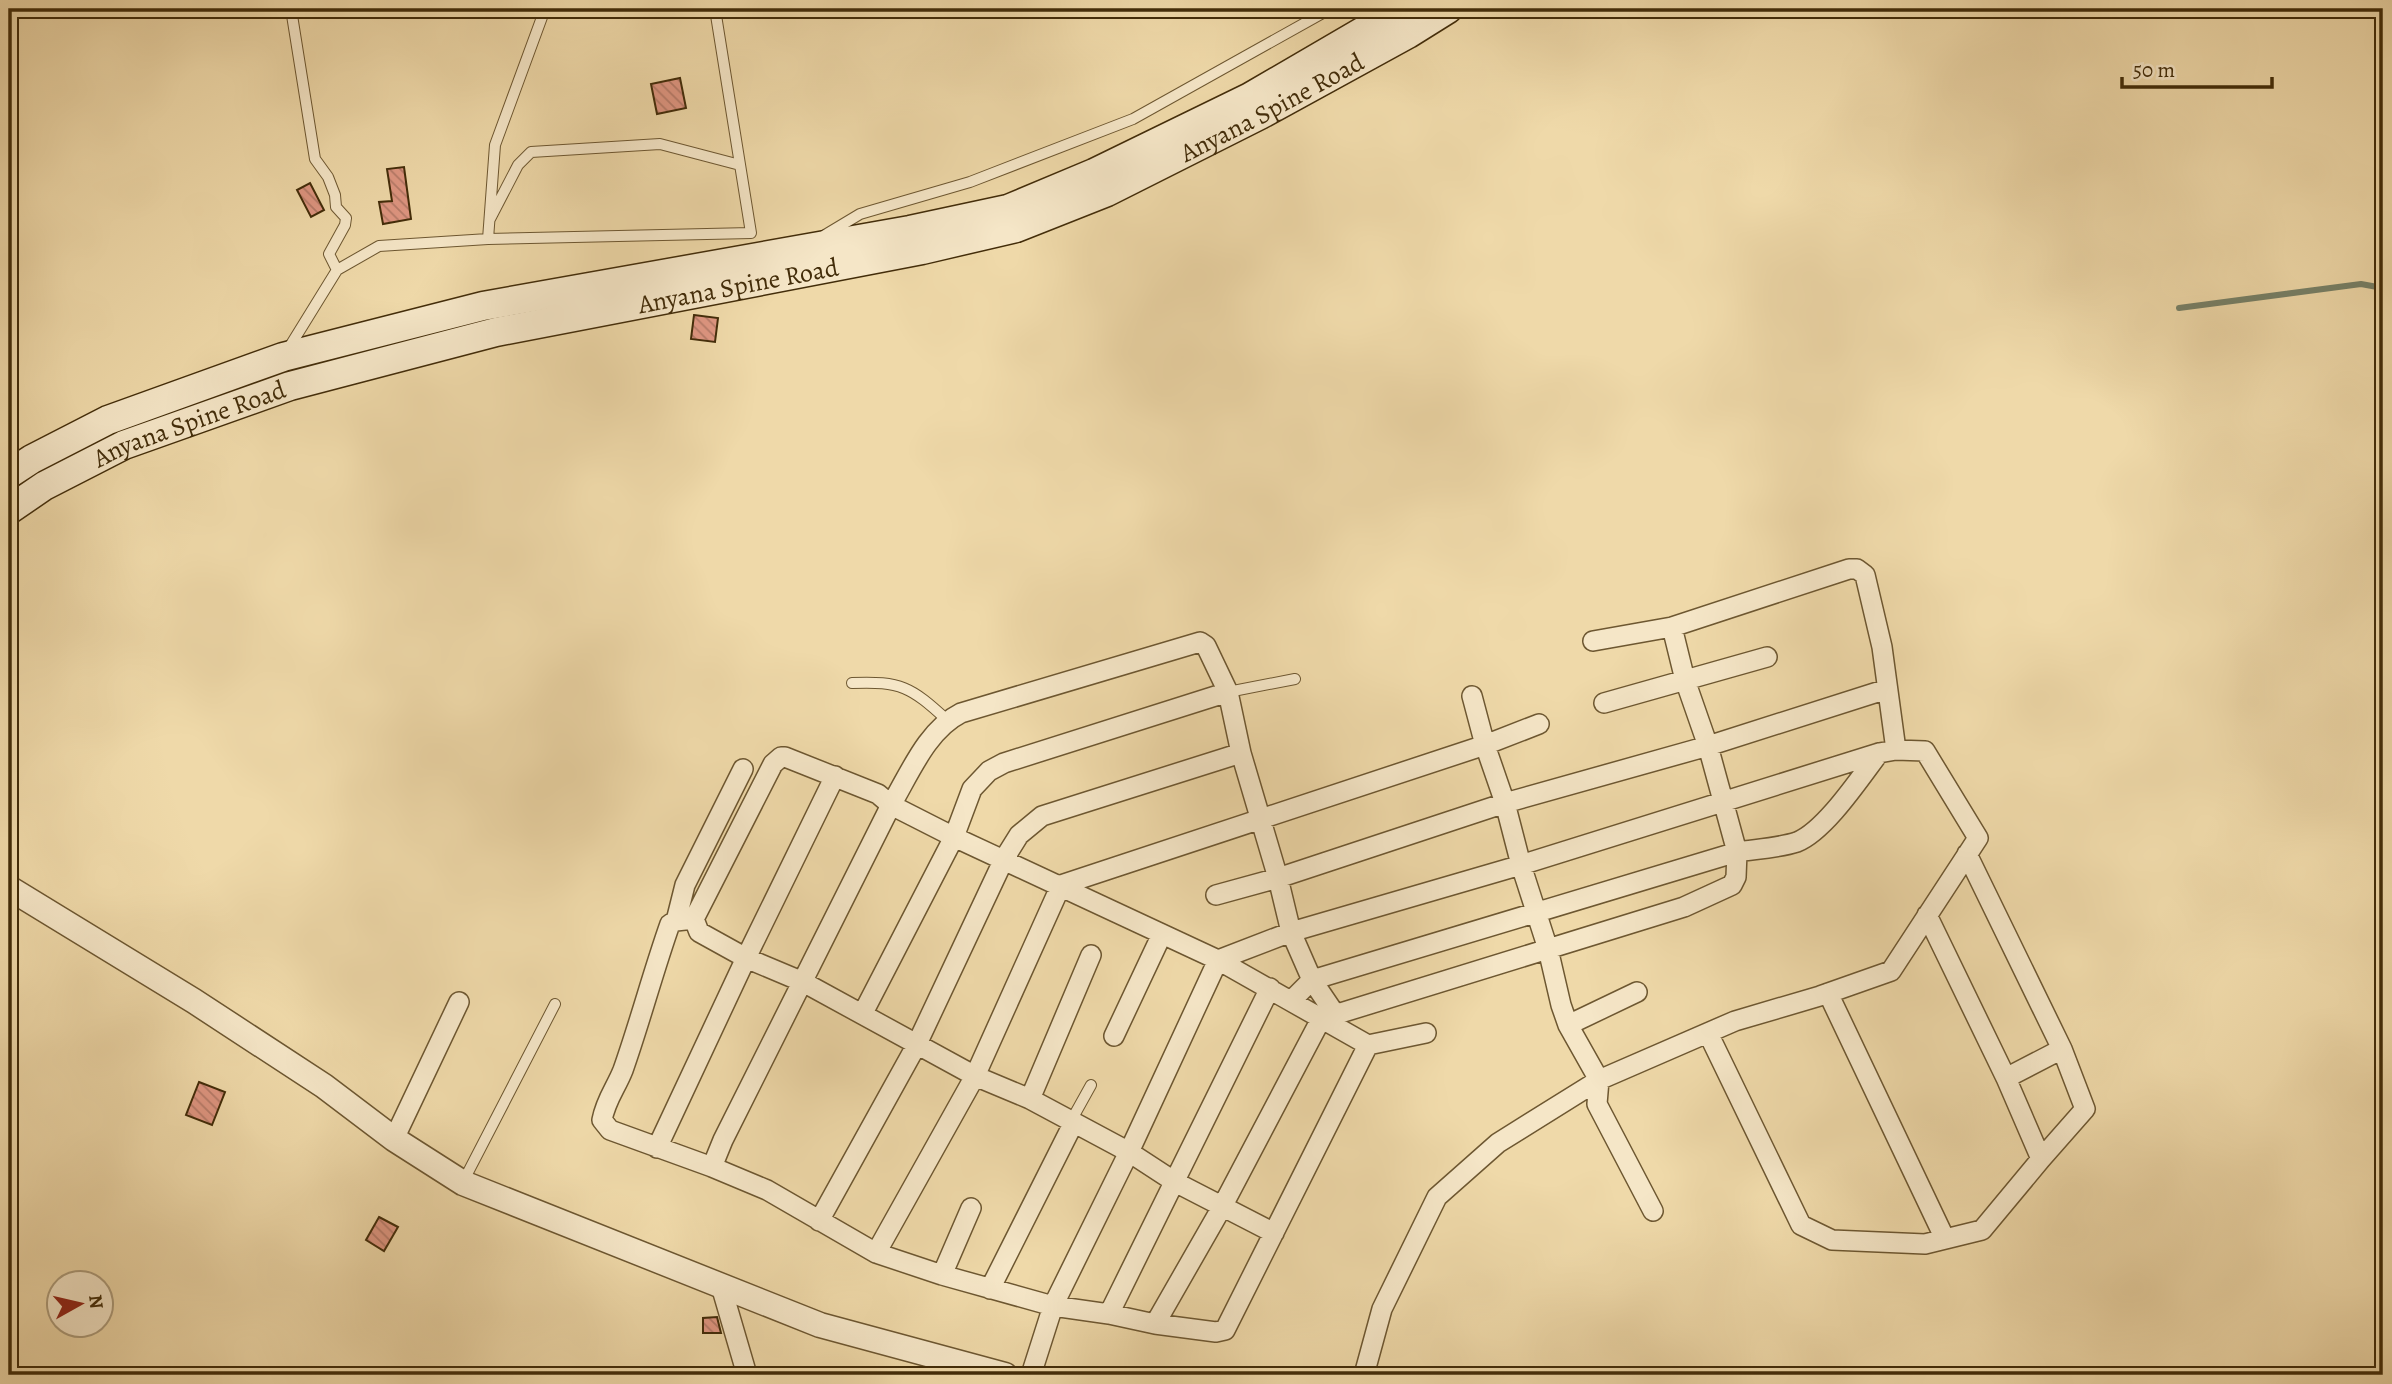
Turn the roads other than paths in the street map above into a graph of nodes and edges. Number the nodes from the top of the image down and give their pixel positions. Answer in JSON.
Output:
{"nodes":[{"id":1,"x":291,"y":9,"type":"edge"},
{"id":2,"x":545,"y":9,"type":"edge"},
{"id":3,"x":715,"y":9,"type":"edge"},
{"id":4,"x":1329,"y":9,"type":"edge"},
{"id":5,"x":1401,"y":9,"type":"edge"},
{"id":6,"x":1448,"y":9,"type":"edge"},
{"id":7,"x":740,"y":165,"type":"junction"},
{"id":8,"x":490,"y":219,"type":"junction"},
{"id":9,"x":488,"y":239,"type":"junction"},
{"id":10,"x":806,"y":249,"type":"junction"},
{"id":11,"x":337,"y":270,"type":"junction"},
{"id":12,"x":283,"y":357,"type":"junction"},
{"id":13,"x":9,"y":474,"type":"edge"},
{"id":14,"x":9,"y":510,"type":"edge"},
{"id":15,"x":1672,"y":627,"type":"junction"},
{"id":16,"x":1593,"y":641,"type":"dead end"},
{"id":17,"x":1767,"y":657,"type":"dead end"},
{"id":18,"x":1295,"y":679,"type":"dead end"},
{"id":19,"x":1685,"y":680,"type":"junction"},
{"id":20,"x":852,"y":683,"type":"dead end"},
{"id":21,"x":1887,"y":689,"type":"junction"},
{"id":22,"x":1228,"y":692,"type":"junction"},
{"id":23,"x":1472,"y":696,"type":"dead end"},
{"id":24,"x":1604,"y":703,"type":"dead end"},
{"id":25,"x":947,"y":720,"type":"junction"},
{"id":26,"x":1539,"y":724,"type":"dead end"},
{"id":27,"x":1485,"y":745,"type":"junction"},
{"id":28,"x":1707,"y":746,"type":"junction"},
{"id":29,"x":1887,"y":752,"type":"junction"},
{"id":30,"x":1241,"y":753,"type":"junction"},
{"id":31,"x":743,"y":769,"type":"dead end"},
{"id":32,"x":835,"y":776,"type":"junction"},
{"id":33,"x":1724,"y":800,"type":"junction"},
{"id":34,"x":1506,"y":803,"type":"junction"},
{"id":35,"x":891,"y":805,"type":"junction"},
{"id":36,"x":1261,"y":819,"type":"junction"},
{"id":37,"x":954,"y":837,"type":"junction"},
{"id":38,"x":1737,"y":852,"type":"junction"},
{"id":39,"x":1967,"y":854,"type":"junction"},
{"id":40,"x":1004,"y":859,"type":"junction"},
{"id":41,"x":1521,"y":865,"type":"junction"},
{"id":42,"x":1278,"y":878,"type":"junction"},
{"id":43,"x":1061,"y":886,"type":"junction"},
{"id":44,"x":9,"y":888,"type":"edge"},
{"id":45,"x":1216,"y":895,"type":"dead end"},
{"id":46,"x":1535,"y":913,"type":"junction"},
{"id":47,"x":1927,"y":915,"type":"junction"},
{"id":48,"x":685,"y":920,"type":"junction"},
{"id":49,"x":1291,"y":932,"type":"junction"},
{"id":50,"x":1162,"y":934,"type":"junction"},
{"id":51,"x":1548,"y":949,"type":"junction"},
{"id":52,"x":1091,"y":955,"type":"dead end"},
{"id":53,"x":746,"y":958,"type":"junction"},
{"id":54,"x":1218,"y":960,"type":"junction"},
{"id":55,"x":1312,"y":980,"type":"junction"},
{"id":56,"x":803,"y":982,"type":"junction"},
{"id":57,"x":1270,"y":988,"type":"junction"},
{"id":58,"x":1637,"y":992,"type":"dead end"},
{"id":59,"x":1828,"y":993,"type":"junction"},
{"id":60,"x":1292,"y":1001,"type":"junction"},
{"id":61,"x":459,"y":1002,"type":"dead end"},
{"id":62,"x":555,"y":1004,"type":"dead end"},
{"id":63,"x":863,"y":1013,"type":"junction"},
{"id":64,"x":1328,"y":1017,"type":"junction"},
{"id":65,"x":1569,"y":1025,"type":"junction"},
{"id":66,"x":1426,"y":1033,"type":"dead end"},
{"id":67,"x":1708,"y":1033,"type":"junction"},
{"id":68,"x":1114,"y":1036,"type":"dead end"},
{"id":69,"x":1368,"y":1045,"type":"junction"},
{"id":70,"x":916,"y":1046,"type":"junction"},
{"id":71,"x":2062,"y":1049,"type":"junction"},
{"id":72,"x":975,"y":1076,"type":"junction"},
{"id":73,"x":2006,"y":1078,"type":"junction"},
{"id":74,"x":1599,"y":1080,"type":"junction"},
{"id":75,"x":1091,"y":1085,"type":"dead end"},
{"id":76,"x":1030,"y":1099,"type":"junction"},
{"id":77,"x":1073,"y":1122,"type":"junction"},
{"id":78,"x":394,"y":1139,"type":"junction"},
{"id":79,"x":657,"y":1148,"type":"junction"},
{"id":80,"x":1129,"y":1153,"type":"junction"},
{"id":81,"x":2041,"y":1159,"type":"junction"},
{"id":82,"x":712,"y":1167,"type":"junction"},
{"id":83,"x":1175,"y":1182,"type":"junction"},
{"id":84,"x":463,"y":1183,"type":"junction"},
{"id":85,"x":1222,"y":1207,"type":"junction"},
{"id":86,"x":971,"y":1208,"type":"dead end"},
{"id":87,"x":1653,"y":1211,"type":"dead end"},
{"id":88,"x":819,"y":1221,"type":"junction"},
{"id":89,"x":1275,"y":1233,"type":"junction"},
{"id":90,"x":1944,"y":1239,"type":"junction"},
{"id":91,"x":876,"y":1252,"type":"junction"},
{"id":92,"x":942,"y":1275,"type":"junction"},
{"id":93,"x":721,"y":1286,"type":"junction"},
{"id":94,"x":990,"y":1289,"type":"junction"},
{"id":95,"x":1053,"y":1306,"type":"junction"},
{"id":96,"x":1109,"y":1314,"type":"junction"},
{"id":97,"x":1155,"y":1324,"type":"junction"},
{"id":98,"x":747,"y":1375,"type":"edge"},
{"id":99,"x":1005,"y":1375,"type":"edge"},
{"id":100,"x":1031,"y":1375,"type":"edge"},
{"id":101,"x":1364,"y":1375,"type":"edge"}],
"edges":[{"from":1,"to":11,"type":"lane"},
{"from":2,"to":8,"type":"lane"},
{"from":3,"to":7,"type":"lane"},
{"from":4,"to":10,"type":"lane"},
{"from":5,"to":10,"type":"main road","name":"Anyana Spine Road"},
{"from":6,"to":14,"type":"main road","name":"Anyana Spine Road"},
{"from":7,"to":8,"type":"lane"},
{"from":7,"to":9,"type":"lane"},
{"from":8,"to":9,"type":"lane"},
{"from":9,"to":11,"type":"lane"},
{"from":10,"to":12,"type":"main road","name":"Anyana Spine Road"},
{"from":11,"to":12,"type":"lane"},
{"from":12,"to":13,"type":"main road","name":"Anyana Spine Road"},
{"from":15,"to":16,"type":"street"},
{"from":15,"to":19,"type":"street"},
{"from":15,"to":21,"type":"street"},
{"from":17,"to":19,"type":"street"},
{"from":18,"to":22,"type":"lane"},
{"from":19,"to":24,"type":"street"},
{"from":19,"to":28,"type":"street"},
{"from":20,"to":25,"type":"lane"},
{"from":21,"to":28,"type":"street"},
{"from":21,"to":29,"type":"street"},
{"from":22,"to":25,"type":"street"},
{"from":22,"to":30,"type":"street"},
{"from":22,"to":37,"type":"street"},
{"from":23,"to":27,"type":"street"},
{"from":25,"to":35,"type":"street"},
{"from":26,"to":27,"type":"street"},
{"from":27,"to":34,"type":"street"},
{"from":27,"to":36,"type":"street"},
{"from":28,"to":33,"type":"street"},
{"from":28,"to":34,"type":"street"},
{"from":29,"to":33,"type":"street"},
{"from":29,"to":38,"type":"street"},
{"from":29,"to":39,"type":"street"},
{"from":30,"to":36,"type":"street"},
{"from":30,"to":40,"type":"street"},
{"from":31,"to":48,"type":"street"},
{"from":32,"to":35,"type":"street"},
{"from":32,"to":48,"type":"street"},
{"from":32,"to":53,"type":"street"},
{"from":33,"to":38,"type":"street"},
{"from":33,"to":41,"type":"street"},
{"from":34,"to":41,"type":"street"},
{"from":34,"to":42,"type":"street"},
{"from":35,"to":37,"type":"street"},
{"from":35,"to":56,"type":"street"},
{"from":36,"to":42,"type":"street"},
{"from":36,"to":43,"type":"street"},
{"from":37,"to":40,"type":"street"},
{"from":37,"to":63,"type":"street"},
{"from":38,"to":46,"type":"street"},
{"from":38,"to":51,"type":"street"},
{"from":39,"to":47,"type":"street"},
{"from":39,"to":71,"type":"street"},
{"from":40,"to":43,"type":"street"},
{"from":40,"to":70,"type":"street"},
{"from":41,"to":46,"type":"street"},
{"from":41,"to":49,"type":"street"},
{"from":42,"to":45,"type":"street"},
{"from":42,"to":49,"type":"street"},
{"from":43,"to":50,"type":"street"},
{"from":43,"to":72,"type":"street"},
{"from":44,"to":78,"type":"street"},
{"from":46,"to":51,"type":"street"},
{"from":46,"to":55,"type":"street"},
{"from":47,"to":59,"type":"street"},
{"from":47,"to":73,"type":"street"},
{"from":48,"to":53,"type":"street"},
{"from":48,"to":79,"type":"street"},
{"from":49,"to":54,"type":"street"},
{"from":49,"to":55,"type":"street"},
{"from":50,"to":54,"type":"street"},
{"from":50,"to":68,"type":"street"},
{"from":51,"to":64,"type":"street"},
{"from":51,"to":65,"type":"street"},
{"from":52,"to":76,"type":"street"},
{"from":53,"to":56,"type":"street"},
{"from":53,"to":79,"type":"street"},
{"from":54,"to":57,"type":"street"},
{"from":54,"to":80,"type":"street"},
{"from":55,"to":60,"type":"street"},
{"from":55,"to":64,"type":"street"},
{"from":56,"to":63,"type":"street"},
{"from":56,"to":82,"type":"street"},
{"from":57,"to":60,"type":"street"},
{"from":57,"to":83,"type":"street"},
{"from":58,"to":65,"type":"street"},
{"from":59,"to":67,"type":"street"},
{"from":59,"to":90,"type":"street"},
{"from":60,"to":64,"type":"street"},
{"from":61,"to":78,"type":"street"},
{"from":62,"to":84,"type":"lane"},
{"from":63,"to":70,"type":"street"},
{"from":64,"to":69,"type":"street"},
{"from":64,"to":85,"type":"street"},
{"from":65,"to":74,"type":"street"},
{"from":66,"to":69,"type":"street"},
{"from":67,"to":74,"type":"street"},
{"from":67,"to":90,"type":"street"},
{"from":69,"to":89,"type":"street"},
{"from":70,"to":72,"type":"street"},
{"from":70,"to":88,"type":"street"},
{"from":71,"to":73,"type":"street"},
{"from":71,"to":81,"type":"street"},
{"from":72,"to":76,"type":"street"},
{"from":72,"to":91,"type":"street"},
{"from":73,"to":81,"type":"street"},
{"from":74,"to":87,"type":"street"},
{"from":74,"to":101,"type":"street"},
{"from":75,"to":77,"type":"lane"},
{"from":76,"to":77,"type":"street"},
{"from":77,"to":80,"type":"street"},
{"from":77,"to":94,"type":"street"},
{"from":78,"to":84,"type":"street"},
{"from":79,"to":82,"type":"street"},
{"from":80,"to":83,"type":"street"},
{"from":80,"to":95,"type":"street"},
{"from":81,"to":90,"type":"street"},
{"from":82,"to":88,"type":"street"},
{"from":83,"to":85,"type":"street"},
{"from":83,"to":96,"type":"street"},
{"from":84,"to":93,"type":"street"},
{"from":85,"to":89,"type":"street"},
{"from":85,"to":97,"type":"street"},
{"from":86,"to":92,"type":"street"},
{"from":88,"to":91,"type":"street"},
{"from":89,"to":97,"type":"street"},
{"from":91,"to":92,"type":"street"},
{"from":92,"to":94,"type":"street"},
{"from":93,"to":98,"type":"street"},
{"from":93,"to":99,"type":"street"},
{"from":94,"to":95,"type":"street"},
{"from":95,"to":96,"type":"street"},
{"from":95,"to":100,"type":"street"},
{"from":96,"to":97,"type":"street"}]}
